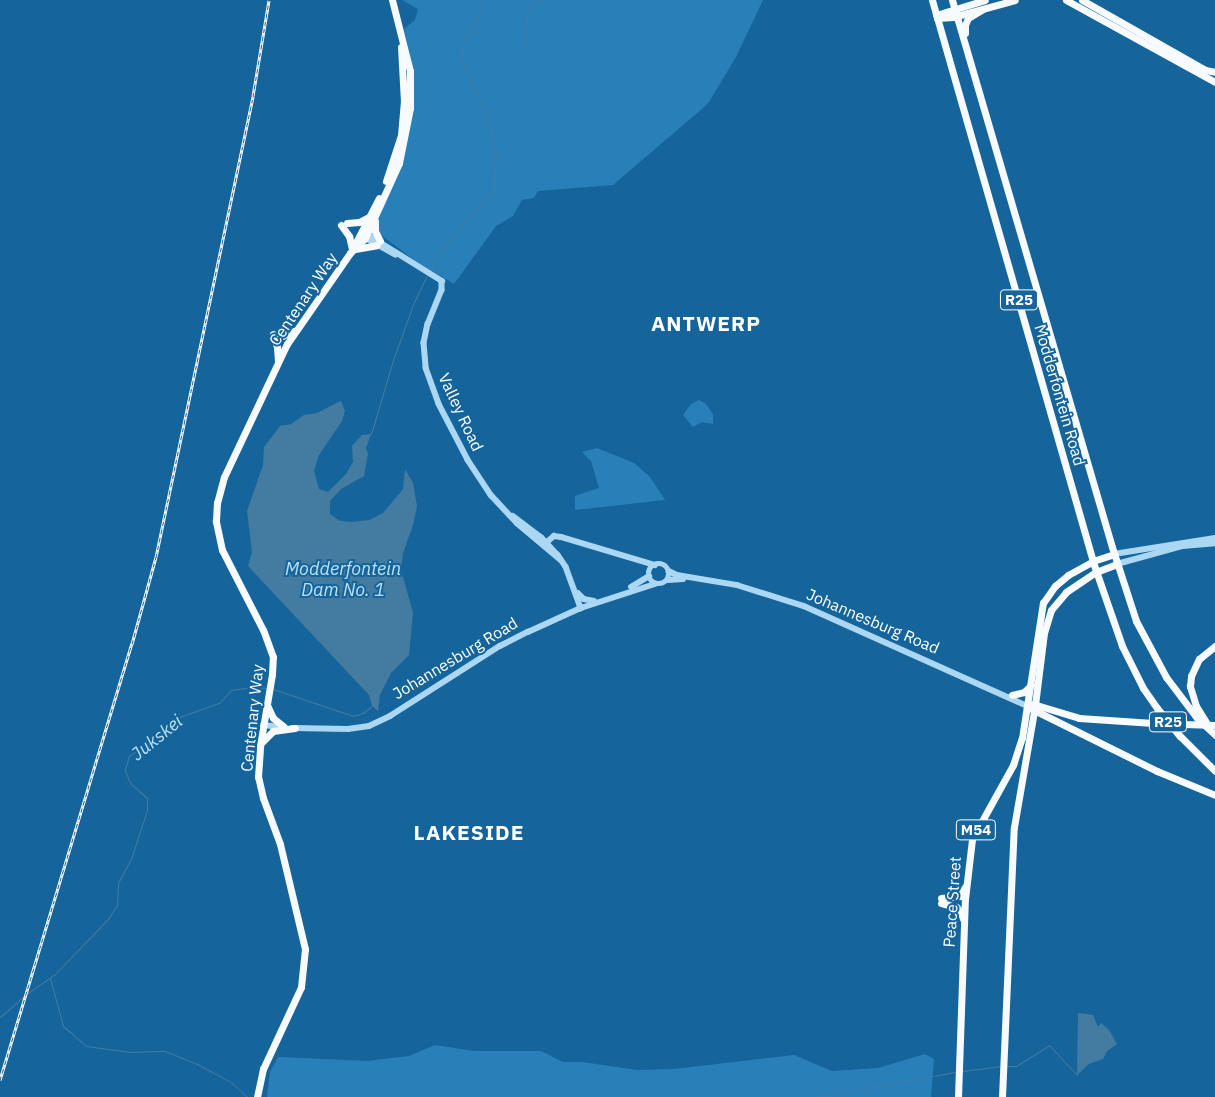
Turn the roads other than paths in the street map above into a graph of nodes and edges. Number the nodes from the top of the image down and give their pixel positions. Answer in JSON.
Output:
{"nodes":[{"id":1,"x":392,"y":0,"type":"edge"},
{"id":2,"x":932,"y":0,"type":"edge"},
{"id":3,"x":952,"y":0,"type":"edge"},
{"id":4,"x":959,"y":0,"type":"edge"},
{"id":5,"x":985,"y":0,"type":"edge"},
{"id":6,"x":1015,"y":0,"type":"edge"},
{"id":7,"x":1066,"y":0,"type":"edge"},
{"id":8,"x":1082,"y":0,"type":"edge"},
{"id":9,"x":973,"y":4,"type":"junction"},
{"id":10,"x":983,"y":9,"type":"junction"},
{"id":11,"x":956,"y":13,"type":"junction"},
{"id":12,"x":937,"y":17,"type":"junction"},
{"id":13,"x":1215,"y":72,"type":"edge"},
{"id":14,"x":1215,"y":81,"type":"edge"},
{"id":15,"x":978,"y":86,"type":"junction"},
{"id":16,"x":373,"y":217,"type":"junction"},
{"id":17,"x":363,"y":235,"type":"junction"},
{"id":18,"x":378,"y":243,"type":"junction"},
{"id":19,"x":352,"y":251,"type":"junction"},
{"id":20,"x":294,"y":331,"type":"junction"},
{"id":21,"x":278,"y":363,"type":"junction"},
{"id":22,"x":518,"y":522,"type":"junction"},
{"id":23,"x":1215,"y":538,"type":"edge"},
{"id":24,"x":547,"y":542,"type":"junction"},
{"id":25,"x":1215,"y":543,"type":"edge"},
{"id":26,"x":1114,"y":554,"type":"junction"},
{"id":27,"x":560,"y":560,"type":"junction"},
{"id":28,"x":642,"y":560,"type":"junction"},
{"id":29,"x":1093,"y":560,"type":"junction"},
{"id":30,"x":1117,"y":564,"type":"junction"},
{"id":31,"x":655,"y":565,"type":"junction"},
{"id":32,"x":650,"y":569,"type":"junction"},
{"id":33,"x":669,"y":571,"type":"junction"},
{"id":34,"x":1096,"y":572,"type":"junction"},
{"id":35,"x":649,"y":576,"type":"junction"},
{"id":36,"x":668,"y":580,"type":"junction"},
{"id":37,"x":656,"y":584,"type":"junction"},
{"id":38,"x":574,"y":586,"type":"junction"},
{"id":39,"x":632,"y":589,"type":"junction"},
{"id":40,"x":756,"y":591,"type":"junction"},
{"id":41,"x":594,"y":601,"type":"junction"},
{"id":42,"x":580,"y":607,"type":"junction"},
{"id":43,"x":1215,"y":646,"type":"edge"},
{"id":44,"x":950,"y":670,"type":"junction"},
{"id":45,"x":1031,"y":685,"type":"junction"},
{"id":46,"x":1012,"y":695,"type":"junction"},
{"id":47,"x":267,"y":702,"type":"junction"},
{"id":48,"x":1032,"y":706,"type":"junction"},
{"id":49,"x":1049,"y":717,"type":"junction"},
{"id":50,"x":263,"y":725,"type":"junction"},
{"id":51,"x":1032,"y":725,"type":"junction"},
{"id":52,"x":1215,"y":725,"type":"edge"},
{"id":53,"x":284,"y":727,"type":"junction"},
{"id":54,"x":295,"y":728,"type":"junction"},
{"id":55,"x":1215,"y":734,"type":"edge"},
{"id":56,"x":260,"y":746,"type":"junction"},
{"id":57,"x":1215,"y":771,"type":"edge"},
{"id":58,"x":1215,"y":795,"type":"edge"},
{"id":59,"x":967,"y":880,"type":"junction"},
{"id":60,"x":964,"y":929,"type":"junction"},
{"id":61,"x":257,"y":1097,"type":"edge"},
{"id":62,"x":958,"y":1097,"type":"edge"},
{"id":63,"x":1002,"y":1097,"type":"edge"}],
"edges":[{"from":1,"to":16,"type":"main road","name":"Centenary Way"},
{"from":2,"to":12,"type":"main road","name":"Modderfontein Road","number":"R25"},
{"from":3,"to":11,"type":"main road","name":"Modderfontein Road","number":"R25"},
{"from":4,"to":9,"type":"main road"},
{"from":5,"to":9,"type":"main road"},
{"from":6,"to":10,"type":"main road"},
{"from":7,"to":14,"type":"main road"},
{"from":8,"to":13,"type":"main road"},
{"from":9,"to":11,"type":"main road"},
{"from":10,"to":11,"type":"main road"},
{"from":10,"to":15,"type":"main road"},
{"from":11,"to":12,"type":"main road"},
{"from":11,"to":15,"type":"main road","name":"Modderfontein Road","number":"R25"},
{"from":12,"to":29,"type":"main road","name":"Modderfontein Road","number":"R25"},
{"from":15,"to":26,"type":"main road","name":"Modderfontein Road","number":"R25"},
{"from":16,"to":17,"type":"main road","name":"Centenary Way"},
{"from":16,"to":18,"type":"main road"},
{"from":16,"to":19,"type":"main road"},
{"from":17,"to":18,"type":"street"},
{"from":17,"to":19,"type":"main road","name":"Centenary Way"},
{"from":18,"to":19,"type":"main road"},
{"from":18,"to":22,"type":"street","name":"Valley Road"},
{"from":19,"to":20,"type":"main road","name":"Centenary Way"},
{"from":20,"to":21,"type":"main road","name":"Centenary Way"},
{"from":20,"to":21,"type":"main road"},
{"from":21,"to":47,"type":"main road","name":"Centenary Way"},
{"from":22,"to":24,"type":"street"},
{"from":22,"to":27,"type":"street"},
{"from":23,"to":26,"type":"street"},
{"from":24,"to":27,"type":"street"},
{"from":24,"to":28,"type":"street"},
{"from":25,"to":30,"type":"street"},
{"from":26,"to":29,"type":"main road","name":"Peace Street","number":"M54"},
{"from":26,"to":30,"type":"main road","name":"Modderfontein Road","number":"R25"},
{"from":27,"to":38,"type":"street"},
{"from":28,"to":31,"type":"street"},
{"from":28,"to":32,"type":"street"},
{"from":29,"to":34,"type":"main road","name":"Modderfontein Road","number":"R25"},
{"from":29,"to":45,"type":"main road","name":"Peace Street","number":"M54"},
{"from":30,"to":34,"type":"main road","number":"M54"},
{"from":30,"to":55,"type":"main road","name":"Modderfontein Road","number":"R25"},
{"from":31,"to":32,"type":"street"},
{"from":31,"to":33,"type":"street"},
{"from":32,"to":35,"type":"street"},
{"from":33,"to":36,"type":"street"},
{"from":33,"to":40,"type":"street","name":"Johannesburg Road"},
{"from":34,"to":48,"type":"main road","name":"Peace Street","number":"M54"},
{"from":34,"to":57,"type":"main road","name":"Modderfontein Road","number":"R25"},
{"from":35,"to":37,"type":"street"},
{"from":35,"to":39,"type":"street"},
{"from":36,"to":37,"type":"street"},
{"from":36,"to":40,"type":"street","name":"Johannesburg Road"},
{"from":37,"to":39,"type":"street"},
{"from":38,"to":41,"type":"street"},
{"from":38,"to":42,"type":"street"},
{"from":39,"to":41,"type":"street","name":"Johannesburg Road"},
{"from":39,"to":42,"type":"street","name":"Johannesburg Road"},
{"from":40,"to":44,"type":"street","name":"Johannesburg Road"},
{"from":41,"to":42,"type":"street","name":"Johannesburg Road"},
{"from":42,"to":54,"type":"street","name":"Johannesburg Road"},
{"from":43,"to":55,"type":"main road"},
{"from":44,"to":46,"type":"street","name":"Johannesburg Road"},
{"from":44,"to":48,"type":"street","name":"Johannesburg Road"},
{"from":45,"to":46,"type":"main road"},
{"from":45,"to":48,"type":"main road","name":"Peace Street","number":"M54"},
{"from":46,"to":48,"type":"street","name":"Johannesburg Road"},
{"from":47,"to":50,"type":"main road","name":"Centenary Way"},
{"from":47,"to":53,"type":"main road"},
{"from":48,"to":49,"type":"main road"},
{"from":48,"to":51,"type":"main road","name":"Peace Street","number":"M54"},
{"from":48,"to":52,"type":"main road","bridge":true},
{"from":48,"to":59,"type":"main road","name":"Peace Street","number":"M54"},
{"from":49,"to":51,"type":"main road"},
{"from":49,"to":58,"type":"main road"},
{"from":50,"to":53,"type":"street","name":"Johannesburg Road"},
{"from":50,"to":56,"type":"main road","name":"Centenary Way"},
{"from":51,"to":63,"type":"main road","name":"Peace Street","number":"M54"},
{"from":53,"to":54,"type":"street","name":"Johannesburg Road"},
{"from":54,"to":56,"type":"main road"},
{"from":56,"to":61,"type":"main road","name":"Centenary Way"},
{"from":59,"to":60,"type":"main road","name":"Peace Street","number":"M54"},
{"from":59,"to":60,"type":"main road"},
{"from":60,"to":62,"type":"main road","name":"Peace Street","number":"M54"}]}
